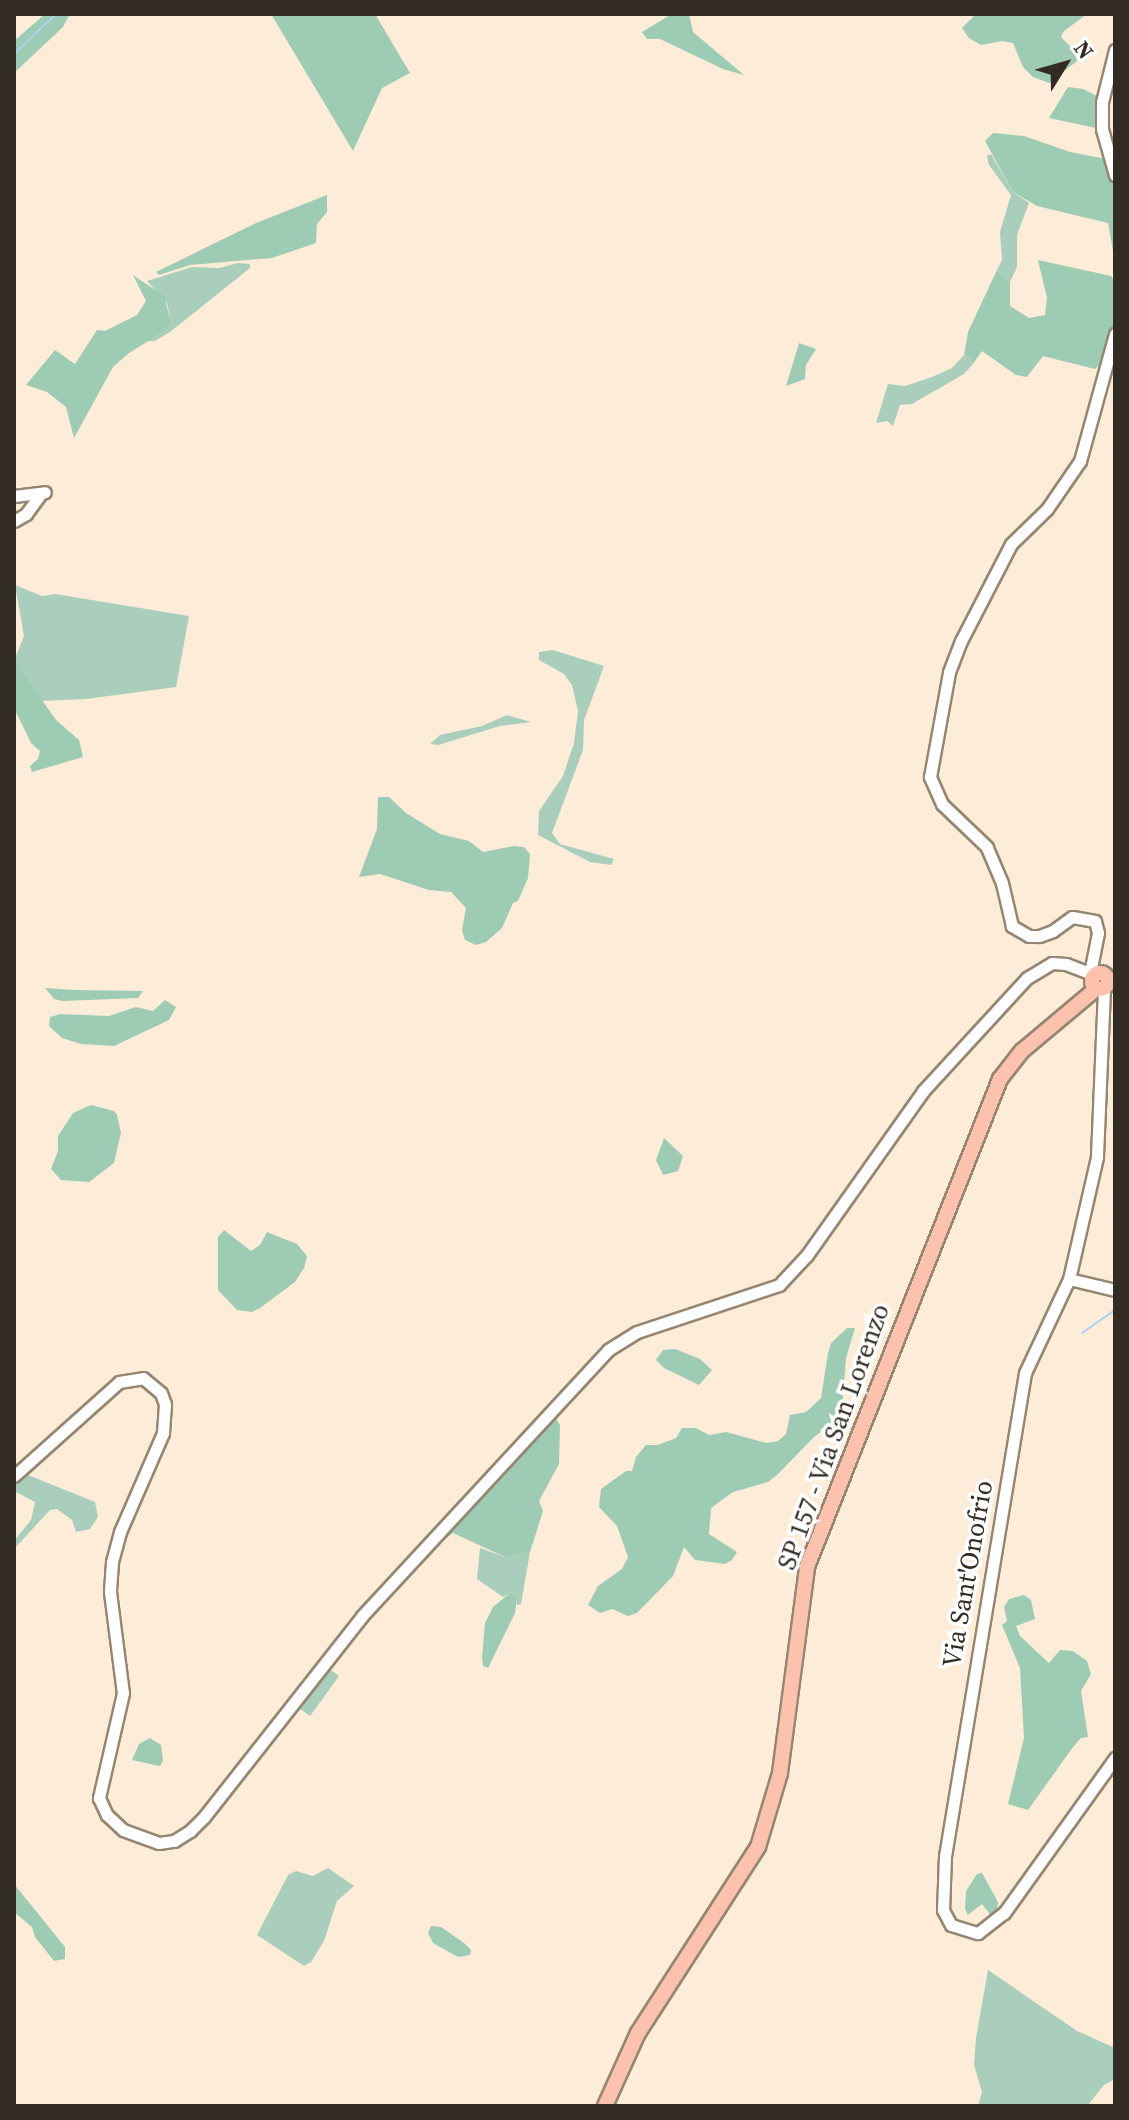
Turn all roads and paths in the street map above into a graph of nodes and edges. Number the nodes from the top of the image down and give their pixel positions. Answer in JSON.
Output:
{"nodes":[{"id":1,"x":1115,"y":50,"type":"edge"},
{"id":2,"x":1115,"y":175,"type":"edge"},
{"id":3,"x":1115,"y":334,"type":"edge"},
{"id":4,"x":14,"y":496,"type":"edge"},
{"id":5,"x":14,"y":521,"type":"edge"},
{"id":6,"x":1101,"y":978,"type":"edge"},
{"id":7,"x":1069,"y":1279,"type":"junction"},
{"id":8,"x":1115,"y":1290,"type":"edge"},
{"id":9,"x":14,"y":1476,"type":"edge"},
{"id":10,"x":1115,"y":1758,"type":"edge"},
{"id":11,"x":605,"y":2106,"type":"edge"}],
"edges":[{"from":1,"to":2,"type":"street"},
{"from":3,"to":6,"type":"street","name":"Via Sant'Onofrio"},
{"from":4,"to":5,"type":"street"},
{"from":6,"to":7,"type":"street","name":"Via Sant'Onofrio"},
{"from":6,"to":9,"type":"street"},
{"from":6,"to":11,"type":"main road","name":"SP 157 - Via San Lorenzo"},
{"from":7,"to":8,"type":"street"},
{"from":7,"to":10,"type":"street","name":"Via Sant'Onofrio"}]}
